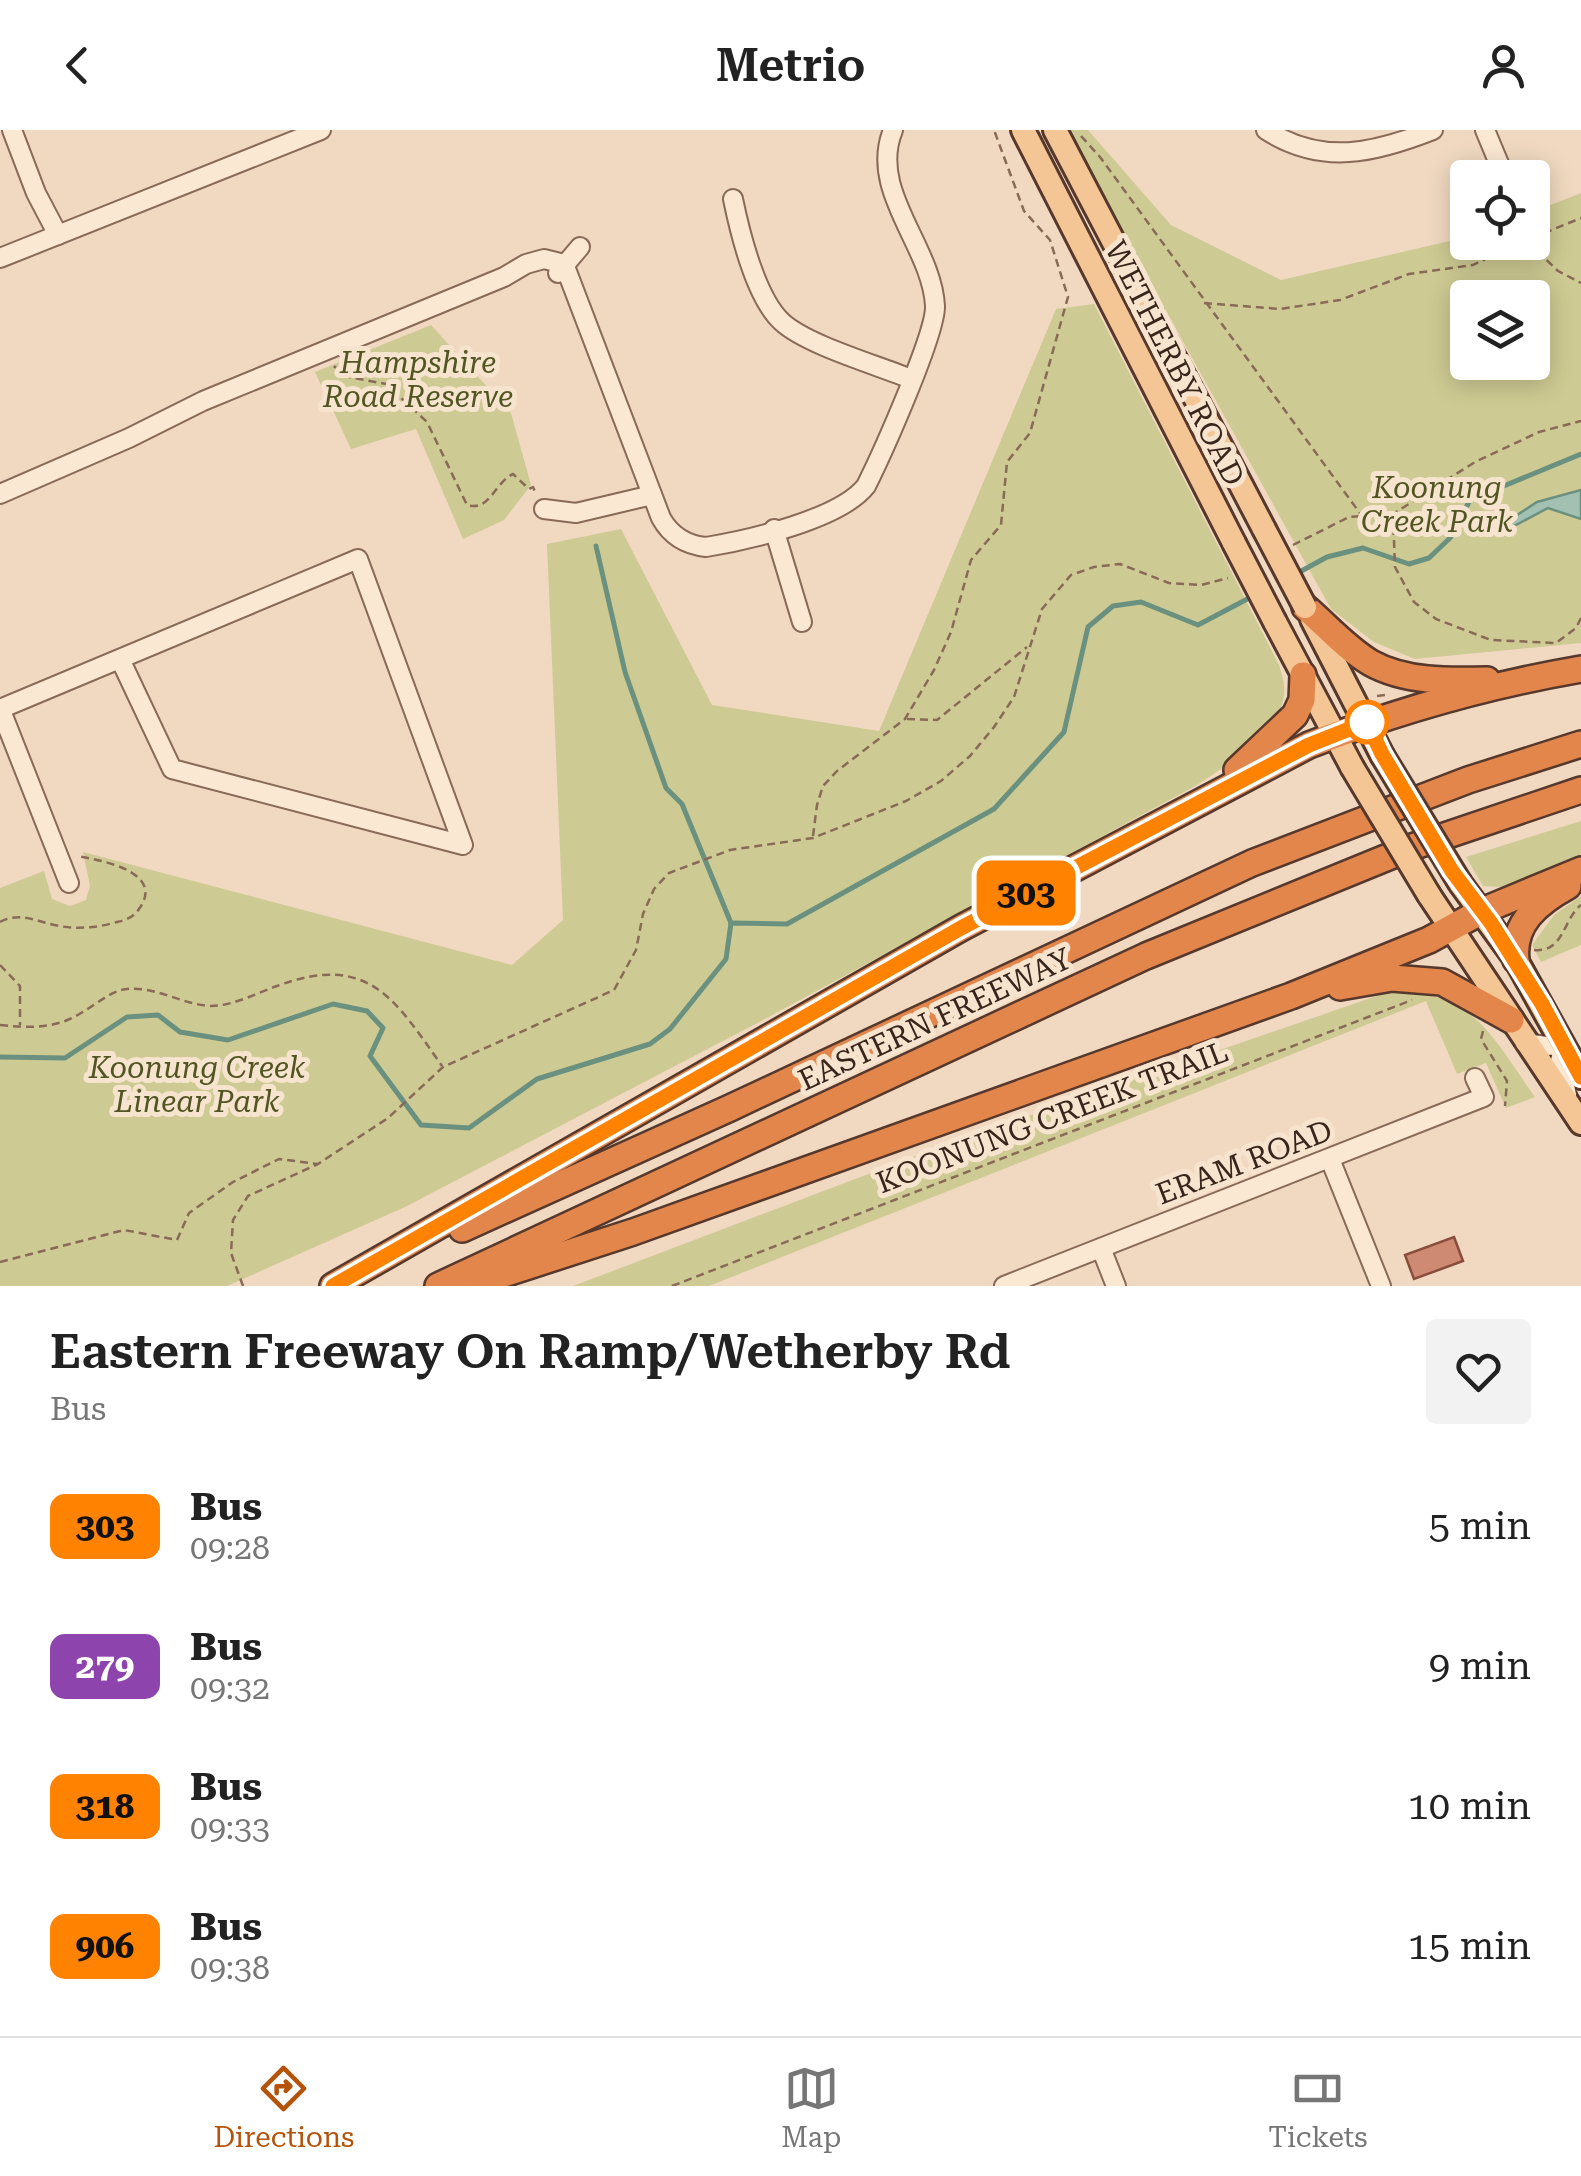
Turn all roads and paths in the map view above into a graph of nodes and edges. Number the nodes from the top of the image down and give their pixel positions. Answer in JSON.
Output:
{"nodes":[{"id":1,"x":12,"y":130,"type":"edge"},
{"id":2,"x":321,"y":130,"type":"edge"},
{"id":3,"x":893,"y":130,"type":"edge"},
{"id":4,"x":994,"y":130,"type":"edge"},
{"id":5,"x":1023,"y":130,"type":"edge"},
{"id":6,"x":1056,"y":130,"type":"edge"},
{"id":7,"x":1075,"y":130,"type":"edge"},
{"id":8,"x":1266,"y":130,"type":"edge"},
{"id":9,"x":1433,"y":130,"type":"edge"},
{"id":10,"x":1486,"y":130,"type":"edge"},
{"id":11,"x":1498,"y":160,"type":"edge"},
{"id":12,"x":733,"y":199,"type":"dead end"},
{"id":13,"x":1581,"y":218,"type":"edge"},
{"id":14,"x":1550,"y":231,"type":"edge"},
{"id":15,"x":53,"y":236,"type":"junction"},
{"id":16,"x":580,"y":247,"type":"dead end"},
{"id":17,"x":0,"y":258,"type":"edge"},
{"id":18,"x":1483,"y":260,"type":"edge"},
{"id":19,"x":1547,"y":260,"type":"edge"},
{"id":20,"x":560,"y":270,"type":"junction"},
{"id":21,"x":1581,"y":283,"type":"edge"},
{"id":22,"x":1204,"y":304,"type":"junction"},
{"id":23,"x":332,"y":362,"type":"dead end"},
{"id":24,"x":911,"y":379,"type":"junction"},
{"id":25,"x":1581,"y":421,"type":"edge"},
{"id":26,"x":0,"y":494,"type":"edge"},
{"id":27,"x":652,"y":495,"type":"junction"},
{"id":28,"x":544,"y":509,"type":"joint"},
{"id":29,"x":1392,"y":514,"type":"junction"},
{"id":30,"x":1363,"y":517,"type":"junction"},
{"id":31,"x":774,"y":529,"type":"junction"},
{"id":32,"x":1288,"y":547,"type":"dead end"},
{"id":33,"x":1238,"y":573,"type":"dead end"},
{"id":34,"x":1305,"y":607,"type":"junction"},
{"id":35,"x":1581,"y":618,"type":"edge"},
{"id":36,"x":802,"y":622,"type":"dead end"},
{"id":37,"x":1028,"y":646,"type":"junction"},
{"id":38,"x":120,"y":659,"type":"junction"},
{"id":39,"x":1581,"y":669,"type":"edge"},
{"id":40,"x":1302,"y":676,"type":"junction"},
{"id":41,"x":1526,"y":678,"type":"junction"},
{"id":42,"x":1385,"y":695,"type":"dead end"},
{"id":43,"x":1377,"y":696,"type":"dead end"},
{"id":44,"x":0,"y":708,"type":"edge"},
{"id":45,"x":905,"y":719,"type":"junction"},
{"id":46,"x":1367,"y":722,"type":"junction"},
{"id":47,"x":1335,"y":735,"type":"junction"},
{"id":48,"x":1581,"y":744,"type":"edge"},
{"id":49,"x":20,"y":760,"type":"junction"},
{"id":50,"x":0,"y":768,"type":"edge"},
{"id":51,"x":1581,"y":790,"type":"edge"},
{"id":52,"x":1163,"y":821,"type":"junction"},
{"id":53,"x":813,"y":838,"type":"junction"},
{"id":54,"x":59,"y":858,"type":"junction"},
{"id":55,"x":1581,"y":870,"type":"edge"},
{"id":56,"x":1581,"y":879,"type":"edge"},
{"id":57,"x":69,"y":883,"type":"dead end"},
{"id":58,"x":1581,"y":905,"type":"edge"},
{"id":59,"x":1482,"y":911,"type":"junction"},
{"id":60,"x":0,"y":922,"type":"edge"},
{"id":61,"x":1450,"y":927,"type":"junction"},
{"id":62,"x":1520,"y":955,"type":"junction"},
{"id":63,"x":0,"y":964,"type":"edge"},
{"id":64,"x":1442,"y":982,"type":"junction"},
{"id":65,"x":1290,"y":996,"type":"junction"},
{"id":66,"x":1511,"y":1020,"type":"junction"},
{"id":67,"x":1485,"y":1022,"type":"dead end"},
{"id":68,"x":0,"y":1024,"type":"edge"},
{"id":69,"x":20,"y":1027,"type":"junction"},
{"id":70,"x":1525,"y":1042,"type":"junction"},
{"id":71,"x":1564,"y":1044,"type":"junction"},
{"id":72,"x":443,"y":1067,"type":"junction"},
{"id":73,"x":1581,"y":1077,"type":"edge"},
{"id":74,"x":1475,"y":1078,"type":"dead end"},
{"id":75,"x":1504,"y":1106,"type":"dead end"},
{"id":76,"x":1576,"y":1116,"type":"edge"},
{"id":77,"x":1330,"y":1158,"type":"junction"},
{"id":78,"x":318,"y":1164,"type":"junction"},
{"id":79,"x":1101,"y":1248,"type":"junction"},
{"id":80,"x":0,"y":1262,"type":"edge"},
{"id":81,"x":244,"y":1286,"type":"edge"},
{"id":82,"x":334,"y":1286,"type":"edge"},
{"id":83,"x":438,"y":1286,"type":"edge"},
{"id":84,"x":468,"y":1286,"type":"edge"},
{"id":85,"x":672,"y":1286,"type":"edge"},
{"id":86,"x":1004,"y":1286,"type":"edge"},
{"id":87,"x":1116,"y":1286,"type":"edge"},
{"id":88,"x":1381,"y":1286,"type":"edge"}],
"edges":[{"from":1,"to":15,"type":"street"},
{"from":2,"to":15,"type":"street"},
{"from":3,"to":24,"type":"street"},
{"from":4,"to":45,"type":"path"},
{"from":5,"to":40,"type":"main road","name":"WETHERBY ROAD","bridge":true},
{"from":6,"to":34,"type":"main road","name":"WETHERBY ROAD","bridge":true},
{"from":7,"to":22,"type":"path"},
{"from":8,"to":9,"type":"street"},
{"from":10,"to":11,"type":"street"},
{"from":12,"to":24,"type":"street"},
{"from":13,"to":14,"type":"path"},
{"from":15,"to":17,"type":"street"},
{"from":16,"to":20,"type":"street"},
{"from":18,"to":22,"type":"path"},
{"from":19,"to":21,"type":"path"},
{"from":20,"to":26,"type":"street"},
{"from":20,"to":27,"type":"street"},
{"from":22,"to":30,"type":"path"},
{"from":23,"to":28,"type":"path"},
{"from":24,"to":31,"type":"street"},
{"from":25,"to":29,"type":"path"},
{"from":27,"to":28,"type":"street"},
{"from":27,"to":31,"type":"street"},
{"from":29,"to":30,"type":"path"},
{"from":29,"to":35,"type":"path"},
{"from":30,"to":32,"type":"path"},
{"from":31,"to":36,"type":"street"},
{"from":33,"to":37,"type":"path"},
{"from":34,"to":41,"type":"highway"},
{"from":34,"to":46,"type":"main road","name":"WETHERBY ROAD"},
{"from":37,"to":45,"type":"path"},
{"from":37,"to":53,"type":"path"},
{"from":38,"to":38,"type":"street"},
{"from":38,"to":44,"type":"street"},
{"from":39,"to":41,"type":"highway"},
{"from":40,"to":47,"type":"main road","name":"WETHERBY ROAD"},
{"from":40,"to":52,"type":"highway"},
{"from":41,"to":46,"type":"highway"},
{"from":42,"to":43,"type":"path"},
{"from":44,"to":49,"type":"street"},
{"from":45,"to":53,"type":"path"},
{"from":46,"to":47,"type":"highway"},
{"from":46,"to":59,"type":"main road","name":"WETHERBY ROAD","bridge":true},
{"from":47,"to":52,"type":"highway"},
{"from":47,"to":61,"type":"main road","name":"WETHERBY ROAD","bridge":true},
{"from":48,"to":82,"type":"highway","name":"EASTERN FREEWAY"},
{"from":49,"to":50,"type":"street"},
{"from":49,"to":54,"type":"street"},
{"from":51,"to":83,"type":"highway","name":"EASTERN FREEWAY"},
{"from":52,"to":82,"type":"highway"},
{"from":53,"to":72,"type":"path"},
{"from":54,"to":57,"type":"street"},
{"from":54,"to":60,"type":"path"},
{"from":55,"to":59,"type":"highway"},
{"from":56,"to":62,"type":"highway"},
{"from":58,"to":62,"type":"path"},
{"from":59,"to":61,"type":"highway"},
{"from":59,"to":62,"type":"main road","name":"WETHERBY ROAD"},
{"from":61,"to":65,"type":"highway"},
{"from":61,"to":66,"type":"main road","name":"WETHERBY ROAD"},
{"from":62,"to":71,"type":"main road","name":"WETHERBY ROAD"},
{"from":63,"to":69,"type":"path"},
{"from":64,"to":65,"type":"highway"},
{"from":64,"to":66,"type":"highway"},
{"from":64,"to":85,"type":"path","name":"KOONUNG CREEK TRAIL"},
{"from":65,"to":84,"type":"highway"},
{"from":66,"to":70,"type":"main road","name":"WETHERBY ROAD"},
{"from":67,"to":75,"type":"path"},
{"from":68,"to":69,"type":"path"},
{"from":69,"to":72,"type":"path"},
{"from":70,"to":71,"type":"street"},
{"from":70,"to":76,"type":"main road","name":"WETHERBY ROAD"},
{"from":71,"to":73,"type":"main road","name":"WETHERBY ROAD"},
{"from":71,"to":76,"type":"street"},
{"from":72,"to":78,"type":"path"},
{"from":74,"to":77,"type":"street","name":"ERAM ROAD"},
{"from":77,"to":79,"type":"street","name":"ERAM ROAD"},
{"from":77,"to":88,"type":"street"},
{"from":78,"to":80,"type":"path"},
{"from":78,"to":81,"type":"path"},
{"from":79,"to":86,"type":"street","name":"ERAM ROAD"},
{"from":79,"to":87,"type":"street"}]}
